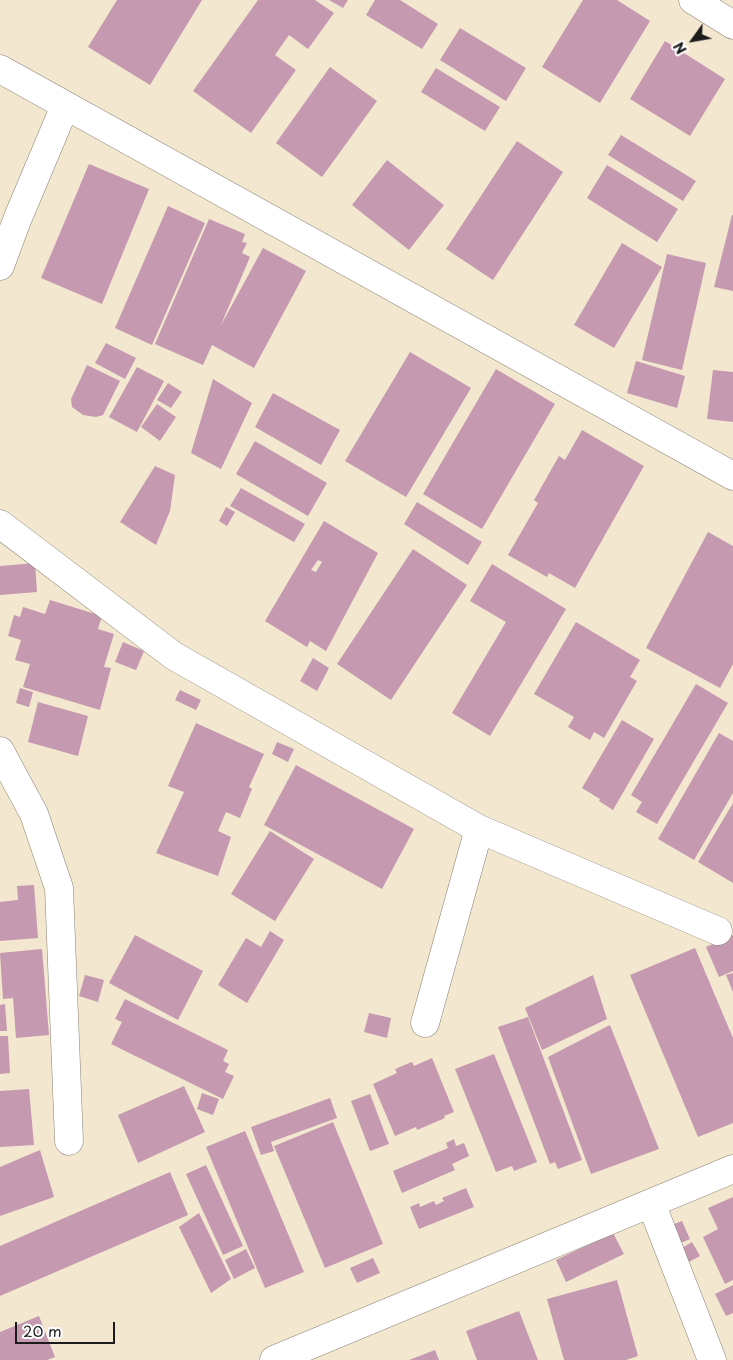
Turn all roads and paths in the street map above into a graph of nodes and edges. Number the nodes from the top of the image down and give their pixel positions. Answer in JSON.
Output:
{"nodes":[{"id":1,"x":693,"y":0,"type":"edge"},
{"id":2,"x":733,"y":25,"type":"edge"},
{"id":3,"x":0,"y":69,"type":"edge"},
{"id":4,"x":65,"y":106,"type":"junction"},
{"id":5,"x":0,"y":266,"type":"edge"},
{"id":6,"x":733,"y":476,"type":"edge"},
{"id":7,"x":0,"y":524,"type":"edge"},
{"id":8,"x":0,"y":751,"type":"edge"},
{"id":9,"x":479,"y":829,"type":"junction"},
{"id":10,"x":718,"y":931,"type":"dead end"},
{"id":11,"x":425,"y":1023,"type":"dead end"},
{"id":12,"x":69,"y":1141,"type":"dead end"},
{"id":13,"x":733,"y":1169,"type":"edge"},
{"id":14,"x":651,"y":1203,"type":"junction"},
{"id":15,"x":274,"y":1360,"type":"edge"},
{"id":16,"x":712,"y":1360,"type":"edge"}],
"edges":[{"from":1,"to":2,"type":"street"},
{"from":3,"to":4,"type":"street"},
{"from":4,"to":5,"type":"street"},
{"from":4,"to":6,"type":"street"},
{"from":7,"to":9,"type":"street"},
{"from":8,"to":12,"type":"street"},
{"from":9,"to":10,"type":"street"},
{"from":9,"to":11,"type":"street"},
{"from":13,"to":14,"type":"street"},
{"from":14,"to":15,"type":"street"},
{"from":14,"to":16,"type":"street"}]}
